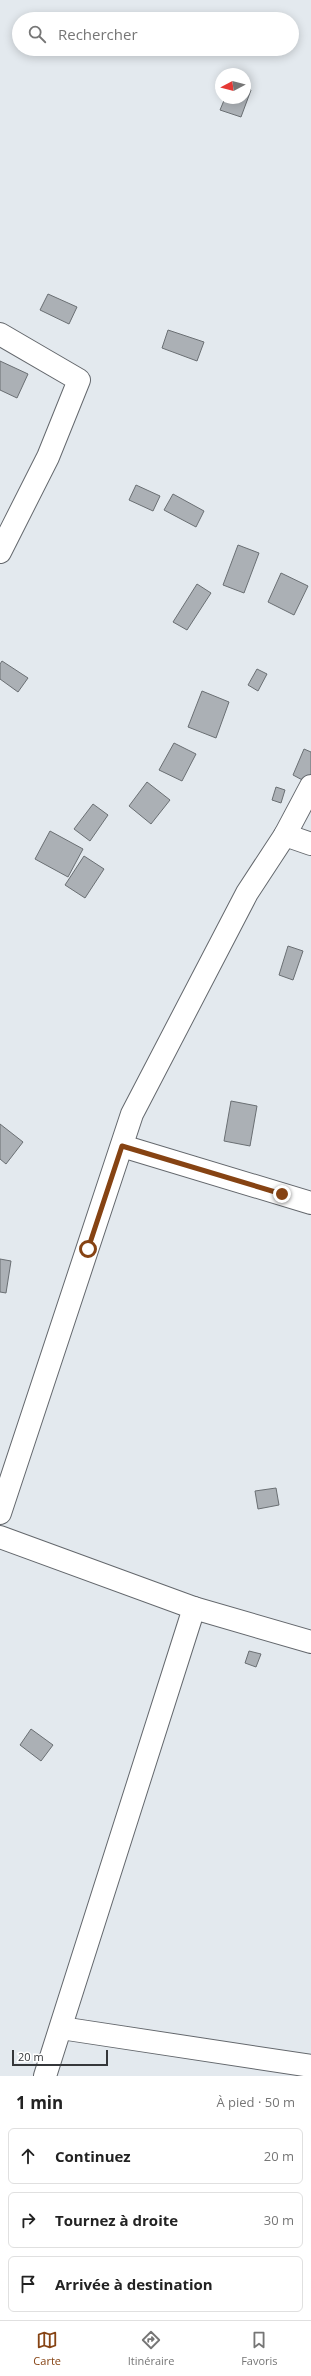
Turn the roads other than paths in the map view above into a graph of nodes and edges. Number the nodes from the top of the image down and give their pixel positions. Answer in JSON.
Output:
{"nodes":[{"id":1,"x":0,"y":334,"type":"edge"},
{"id":2,"x":0,"y":552,"type":"edge"},
{"id":3,"x":311,"y":786,"type":"edge"},
{"id":4,"x":285,"y":836,"type":"junction"},
{"id":5,"x":311,"y":844,"type":"edge"},
{"id":6,"x":122,"y":1146,"type":"junction"},
{"id":7,"x":311,"y":1203,"type":"edge"},
{"id":8,"x":0,"y":1513,"type":"edge"},
{"id":9,"x":0,"y":1537,"type":"edge"},
{"id":10,"x":194,"y":1608,"type":"junction"},
{"id":11,"x":311,"y":1642,"type":"edge"},
{"id":12,"x":61,"y":2028,"type":"junction"},
{"id":13,"x":311,"y":2066,"type":"edge"},
{"id":14,"x":45,"y":2076,"type":"edge"}],
"edges":[{"from":1,"to":2,"type":"street"},
{"from":3,"to":4,"type":"street"},
{"from":4,"to":5,"type":"street"},
{"from":4,"to":6,"type":"street"},
{"from":6,"to":7,"type":"street"},
{"from":6,"to":8,"type":"street"},
{"from":9,"to":10,"type":"street"},
{"from":10,"to":11,"type":"street"},
{"from":10,"to":12,"type":"street"},
{"from":12,"to":13,"type":"street"},
{"from":12,"to":14,"type":"street"}]}
